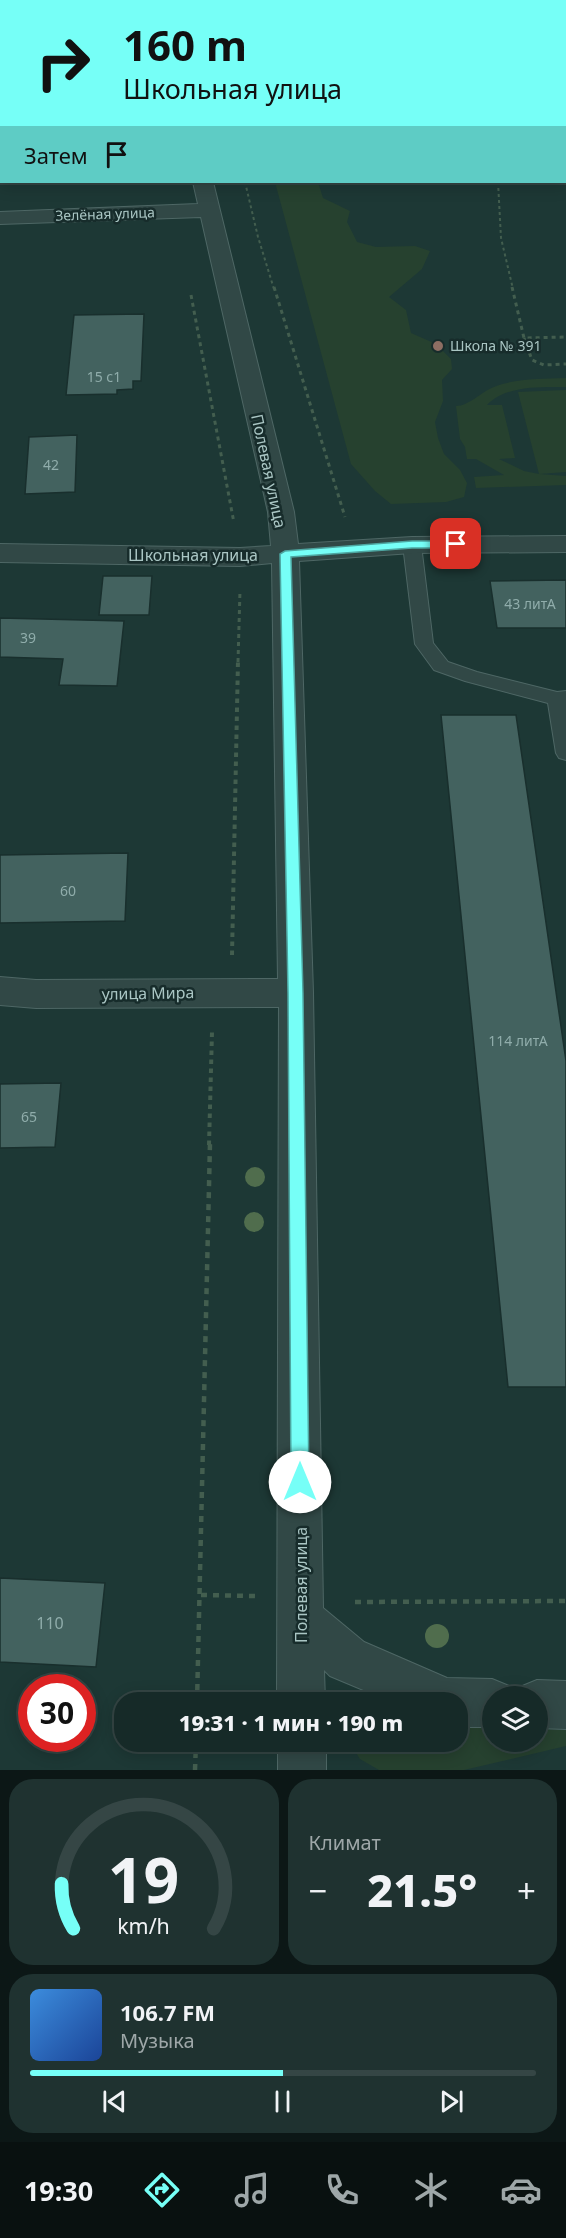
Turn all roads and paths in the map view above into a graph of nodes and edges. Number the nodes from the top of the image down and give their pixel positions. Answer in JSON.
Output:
{"nodes":[{"id":1,"x":203,"y":183,"type":"edge"},
{"id":2,"x":244,"y":183,"type":"edge"},
{"id":3,"x":498,"y":183,"type":"edge"},
{"id":4,"x":209,"y":210,"type":"junction"},
{"id":5,"x":0,"y":218,"type":"edge"},
{"id":6,"x":190,"y":290,"type":"dead end"},
{"id":7,"x":566,"y":337,"type":"edge"},
{"id":8,"x":524,"y":338,"type":"junction"},
{"id":9,"x":566,"y":364,"type":"edge"},
{"id":10,"x":566,"y":543,"type":"edge"},
{"id":11,"x":412,"y":544,"type":"junction"},
{"id":12,"x":355,"y":548,"type":"junction"},
{"id":13,"x":0,"y":553,"type":"edge"},
{"id":14,"x":285,"y":554,"type":"junction"},
{"id":15,"x":240,"y":557,"type":"junction"},
{"id":16,"x":561,"y":698,"type":"edge"},
{"id":17,"x":566,"y":753,"type":"edge"},
{"id":18,"x":0,"y":991,"type":"edge"},
{"id":19,"x":224,"y":992,"type":"junction"},
{"id":20,"x":296,"y":993,"type":"junction"},
{"id":21,"x":201,"y":1595,"type":"junction"},
{"id":22,"x":566,"y":1601,"type":"edge"},
{"id":23,"x":345,"y":1602,"type":"dead end"},
{"id":24,"x":283,"y":1608,"type":"junction"},
{"id":25,"x":197,"y":1692,"type":"edge"},
{"id":26,"x":300,"y":1692,"type":"edge"},
{"id":27,"x":423,"y":1692,"type":"edge"},
{"id":28,"x":548,"y":1704,"type":"edge"},
{"id":29,"x":566,"y":1705,"type":"edge"},
{"id":30,"x":196,"y":1752,"type":"edge"},
{"id":31,"x":302,"y":1752,"type":"edge"},
{"id":32,"x":195,"y":1770,"type":"edge"},
{"id":33,"x":302,"y":1770,"type":"edge"}],
"edges":[{"from":1,"to":4,"type":"street","name":"Полевая улица"},
{"from":2,"to":12,"type":"path"},
{"from":3,"to":8,"type":"path"},
{"from":4,"to":5,"type":"street","name":"Зелёная улица"},
{"from":4,"to":14,"type":"street","name":"Полевая улица"},
{"from":6,"to":15,"type":"path"},
{"from":7,"to":8,"type":"path"},
{"from":8,"to":9,"type":"path"},
{"from":10,"to":11,"type":"street","name":"Школьная улица"},
{"from":11,"to":12,"type":"street","name":"Школьная улица"},
{"from":11,"to":16,"type":"lane"},
{"from":12,"to":14,"type":"street","name":"Школьная улица"},
{"from":13,"to":15,"type":"street","name":"Школьная улица"},
{"from":14,"to":15,"type":"street","name":"Школьная улица"},
{"from":14,"to":20,"type":"street","name":"Полевая улица"},
{"from":15,"to":19,"type":"path"},
{"from":16,"to":17,"type":"lane"},
{"from":18,"to":19,"type":"street","name":"улица Мира"},
{"from":19,"to":20,"type":"street","name":"улица Мира"},
{"from":19,"to":21,"type":"path"},
{"from":20,"to":24,"type":"street","name":"Полевая улица"},
{"from":21,"to":24,"type":"path"},
{"from":21,"to":25,"type":"path"},
{"from":22,"to":23,"type":"path"},
{"from":24,"to":26,"type":"street","name":"Полевая улица"},
{"from":24,"to":27,"type":"street"},
{"from":28,"to":29,"type":"street"},
{"from":30,"to":32,"type":"path"},
{"from":31,"to":33,"type":"street"}]}
